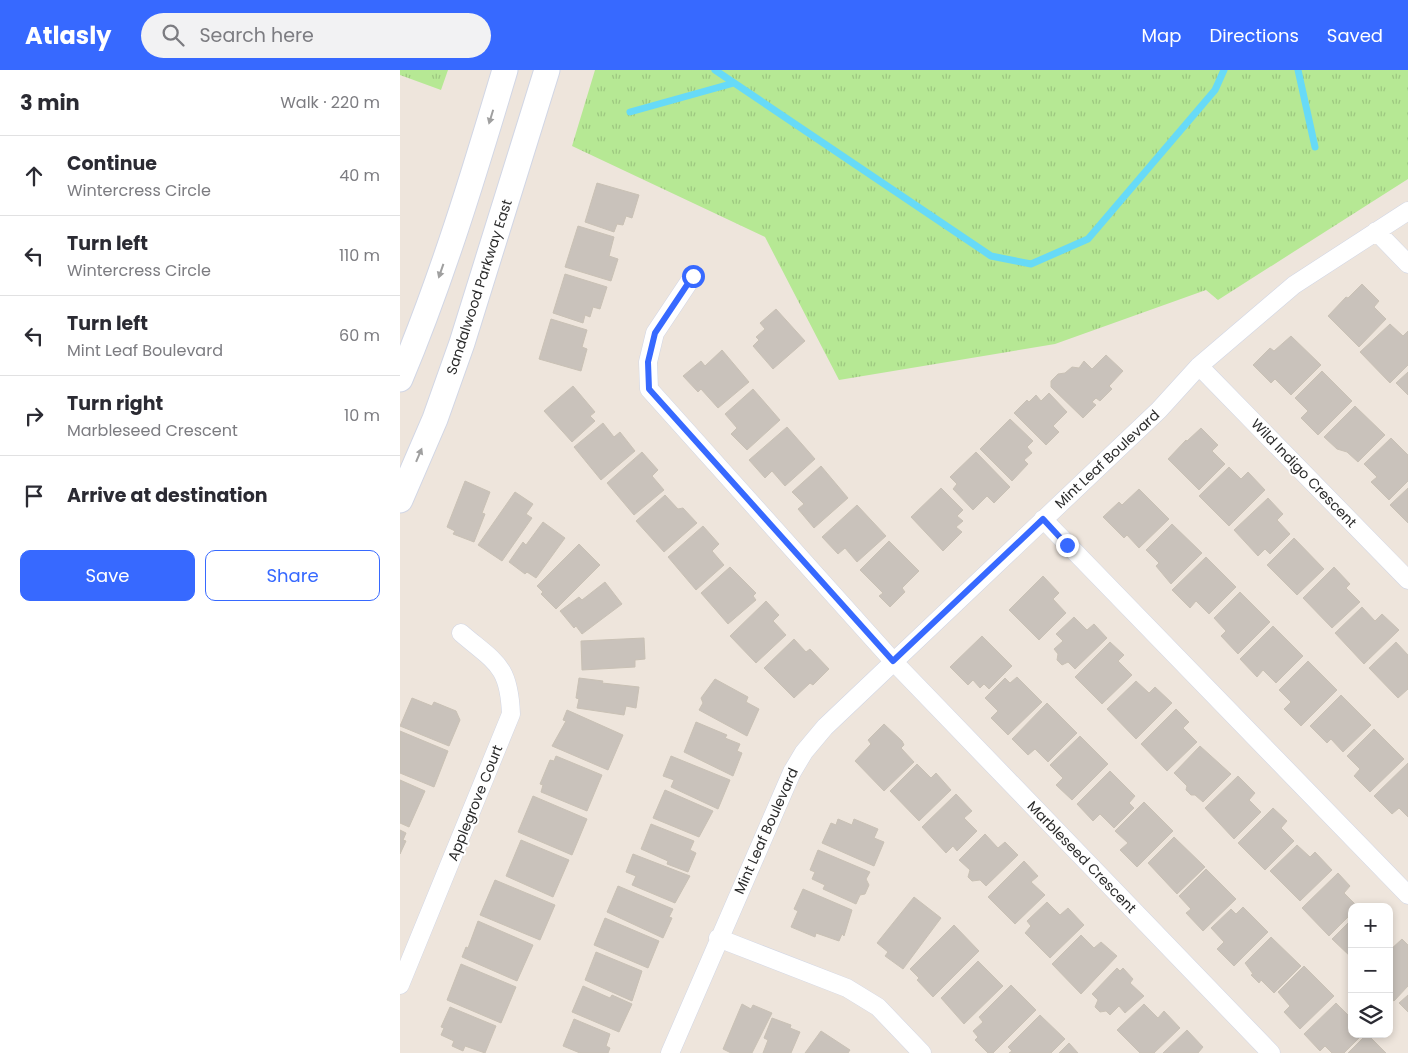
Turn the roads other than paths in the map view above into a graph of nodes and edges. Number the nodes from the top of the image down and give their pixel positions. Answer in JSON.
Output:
{"nodes":[{"id":1,"x":505,"y":70,"type":"edge"},
{"id":2,"x":546,"y":70,"type":"edge"},
{"id":3,"x":1408,"y":211,"type":"edge"},
{"id":4,"x":1376,"y":231,"type":"junction"},
{"id":5,"x":1408,"y":264,"type":"edge"},
{"id":6,"x":693,"y":276,"type":"dead end"},
{"id":7,"x":1199,"y":366,"type":"junction"},
{"id":8,"x":400,"y":380,"type":"edge"},
{"id":9,"x":400,"y":500,"type":"edge"},
{"id":10,"x":1043,"y":519,"type":"junction"},
{"id":11,"x":1408,"y":580,"type":"edge"},
{"id":12,"x":461,"y":634,"type":"dead end"},
{"id":13,"x":893,"y":661,"type":"junction"},
{"id":14,"x":1408,"y":895,"type":"edge"},
{"id":15,"x":718,"y":938,"type":"junction"},
{"id":16,"x":400,"y":985,"type":"edge"},
{"id":17,"x":670,"y":1053,"type":"edge"},
{"id":18,"x":922,"y":1053,"type":"edge"},
{"id":19,"x":1271,"y":1053,"type":"edge"}],
"edges":[{"from":1,"to":8,"type":"main road","one_way":true},
{"from":9,"to":2,"type":"main road","name":"Sandalwood Parkway East","one_way":true},
{"from":3,"to":4,"type":"street","name":"Mint Leaf Boulevard"},
{"from":4,"to":5,"type":"street"},
{"from":4,"to":7,"type":"street","name":"Mint Leaf Boulevard"},
{"from":6,"to":13,"type":"street","name":"Marbleseed Crescent"},
{"from":7,"to":10,"type":"street","name":"Mint Leaf Boulevard"},
{"from":7,"to":11,"type":"street","name":"Wild Indigo Crescent"},
{"from":10,"to":13,"type":"street","name":"Mint Leaf Boulevard"},
{"from":10,"to":14,"type":"street"},
{"from":12,"to":16,"type":"street","name":"Applegrove Court"},
{"from":13,"to":15,"type":"street","name":"Mint Leaf Boulevard"},
{"from":13,"to":19,"type":"street","name":"Marbleseed Crescent"},
{"from":15,"to":17,"type":"street","name":"Mint Leaf Boulevard"},
{"from":15,"to":18,"type":"street"}]}
